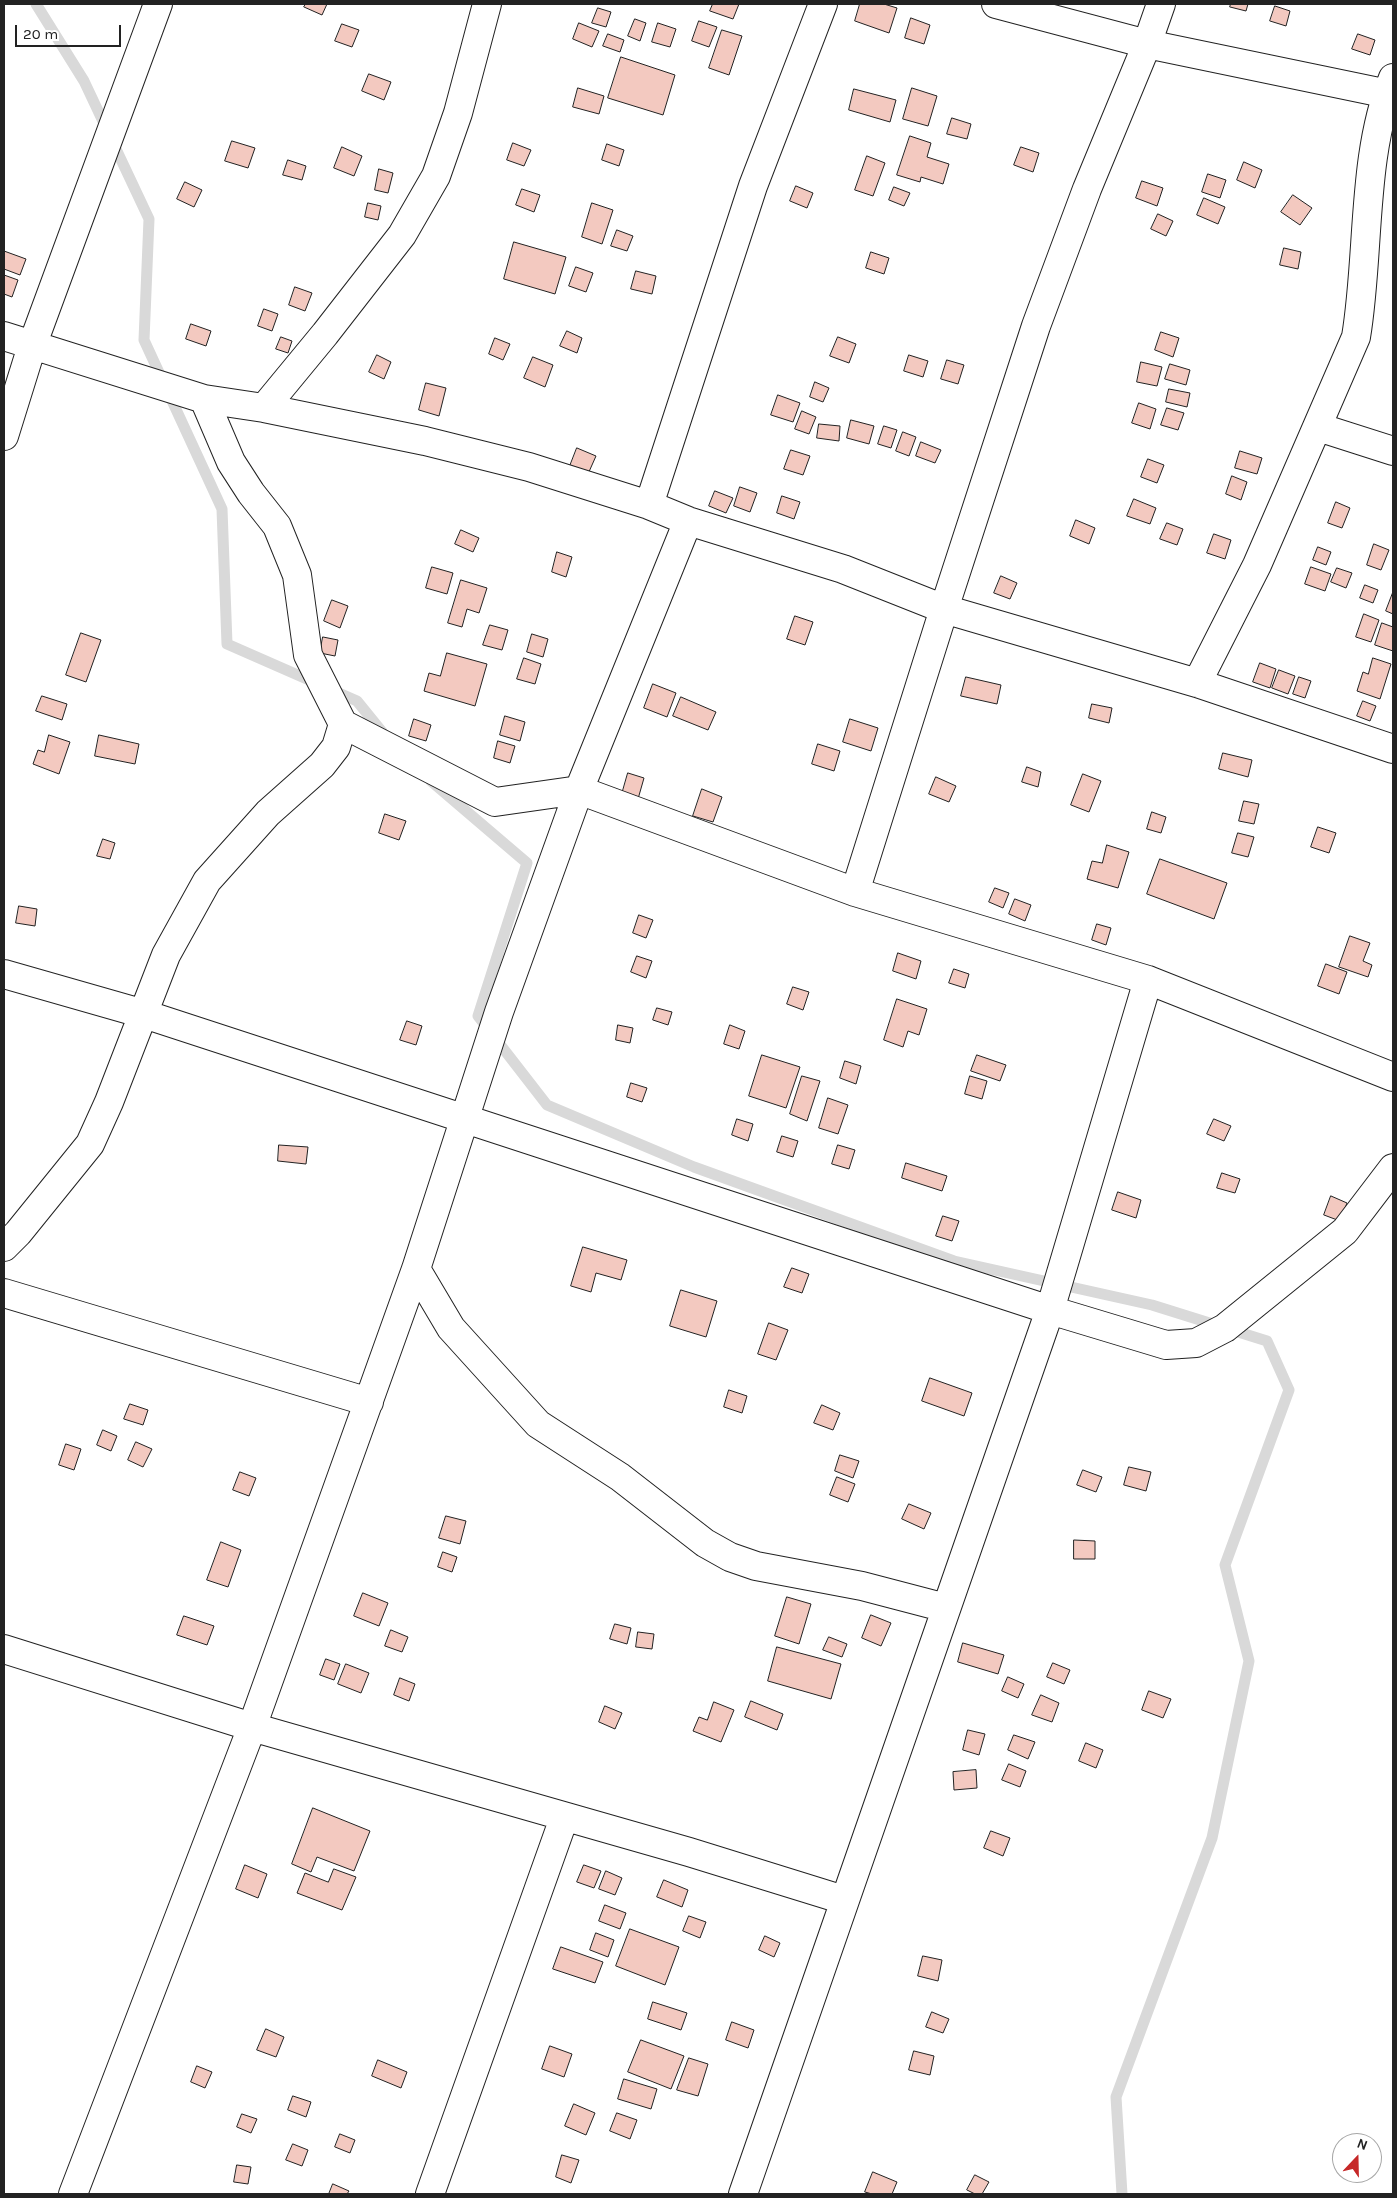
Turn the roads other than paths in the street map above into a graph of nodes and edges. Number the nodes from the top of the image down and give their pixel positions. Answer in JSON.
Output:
{"nodes":[{"id":1,"x":158,"y":4,"type":"edge"},
{"id":2,"x":487,"y":4,"type":"edge"},
{"id":3,"x":823,"y":4,"type":"edge"},
{"id":4,"x":996,"y":4,"type":"edge"},
{"id":5,"x":1161,"y":4,"type":"edge"},
{"id":6,"x":1147,"y":44,"type":"junction"},
{"id":7,"x":1391,"y":89,"type":"edge"},
{"id":8,"x":4,"y":336,"type":"edge"},
{"id":9,"x":32,"y":346,"type":"junction"},
{"id":10,"x":204,"y":399,"type":"junction"},
{"id":11,"x":264,"y":408,"type":"junction"},
{"id":12,"x":1318,"y":427,"type":"junction"},
{"id":13,"x":4,"y":436,"type":"edge"},
{"id":14,"x":1393,"y":451,"type":"edge"},
{"id":15,"x":649,"y":505,"type":"junction"},
{"id":16,"x":688,"y":521,"type":"junction"},
{"id":17,"x":944,"y":609,"type":"junction"},
{"id":18,"x":1197,"y":683,"type":"junction"},
{"id":19,"x":343,"y":724,"type":"junction"},
{"id":20,"x":1393,"y":749,"type":"edge"},
{"id":21,"x":578,"y":790,"type":"junction"},
{"id":22,"x":854,"y":892,"type":"junction"},
{"id":23,"x":4,"y":974,"type":"edge"},
{"id":24,"x":1148,"y":980,"type":"junction"},
{"id":25,"x":144,"y":1014,"type":"junction"},
{"id":26,"x":1393,"y":1077,"type":"edge"},
{"id":27,"x":465,"y":1118,"type":"junction"},
{"id":28,"x":1393,"y":1168,"type":"edge"},
{"id":29,"x":4,"y":1247,"type":"edge"},
{"id":30,"x":416,"y":1269,"type":"junction"},
{"id":31,"x":4,"y":1293,"type":"edge"},
{"id":32,"x":1050,"y":1310,"type":"junction"},
{"id":33,"x":369,"y":1402,"type":"junction"},
{"id":34,"x":946,"y":1608,"type":"junction"},
{"id":35,"x":4,"y":1649,"type":"edge"},
{"id":36,"x":252,"y":1727,"type":"junction"},
{"id":37,"x":564,"y":1818,"type":"junction"},
{"id":38,"x":844,"y":1900,"type":"junction"},
{"id":39,"x":74,"y":2194,"type":"edge"},
{"id":40,"x":430,"y":2194,"type":"edge"},
{"id":41,"x":744,"y":2194,"type":"edge"}],
"edges":[{"from":1,"to":9,"type":"street"},
{"from":2,"to":11,"type":"street"},
{"from":3,"to":15,"type":"street"},
{"from":4,"to":6,"type":"street"},
{"from":5,"to":6,"type":"street"},
{"from":6,"to":7,"type":"street"},
{"from":6,"to":17,"type":"street"},
{"from":7,"to":12,"type":"street"},
{"from":8,"to":9,"type":"street"},
{"from":9,"to":10,"type":"street"},
{"from":9,"to":13,"type":"street"},
{"from":10,"to":11,"type":"street"},
{"from":10,"to":19,"type":"street"},
{"from":11,"to":15,"type":"street"},
{"from":12,"to":14,"type":"street"},
{"from":12,"to":18,"type":"street"},
{"from":15,"to":16,"type":"street"},
{"from":16,"to":17,"type":"street"},
{"from":16,"to":21,"type":"street"},
{"from":17,"to":18,"type":"street"},
{"from":17,"to":22,"type":"street"},
{"from":18,"to":20,"type":"street"},
{"from":19,"to":21,"type":"street"},
{"from":19,"to":25,"type":"street"},
{"from":21,"to":22,"type":"street"},
{"from":21,"to":27,"type":"street"},
{"from":22,"to":24,"type":"street"},
{"from":23,"to":25,"type":"street"},
{"from":24,"to":26,"type":"street"},
{"from":24,"to":32,"type":"street"},
{"from":25,"to":27,"type":"street"},
{"from":25,"to":29,"type":"street"},
{"from":27,"to":30,"type":"street"},
{"from":27,"to":32,"type":"street"},
{"from":28,"to":32,"type":"street"},
{"from":30,"to":33,"type":"street"},
{"from":30,"to":34,"type":"street"},
{"from":31,"to":33,"type":"street"},
{"from":32,"to":34,"type":"street"},
{"from":33,"to":36,"type":"street"},
{"from":34,"to":38,"type":"street"},
{"from":35,"to":36,"type":"street"},
{"from":36,"to":37,"type":"street"},
{"from":36,"to":39,"type":"street"},
{"from":37,"to":38,"type":"street"},
{"from":37,"to":40,"type":"street"},
{"from":38,"to":41,"type":"street"}]}
